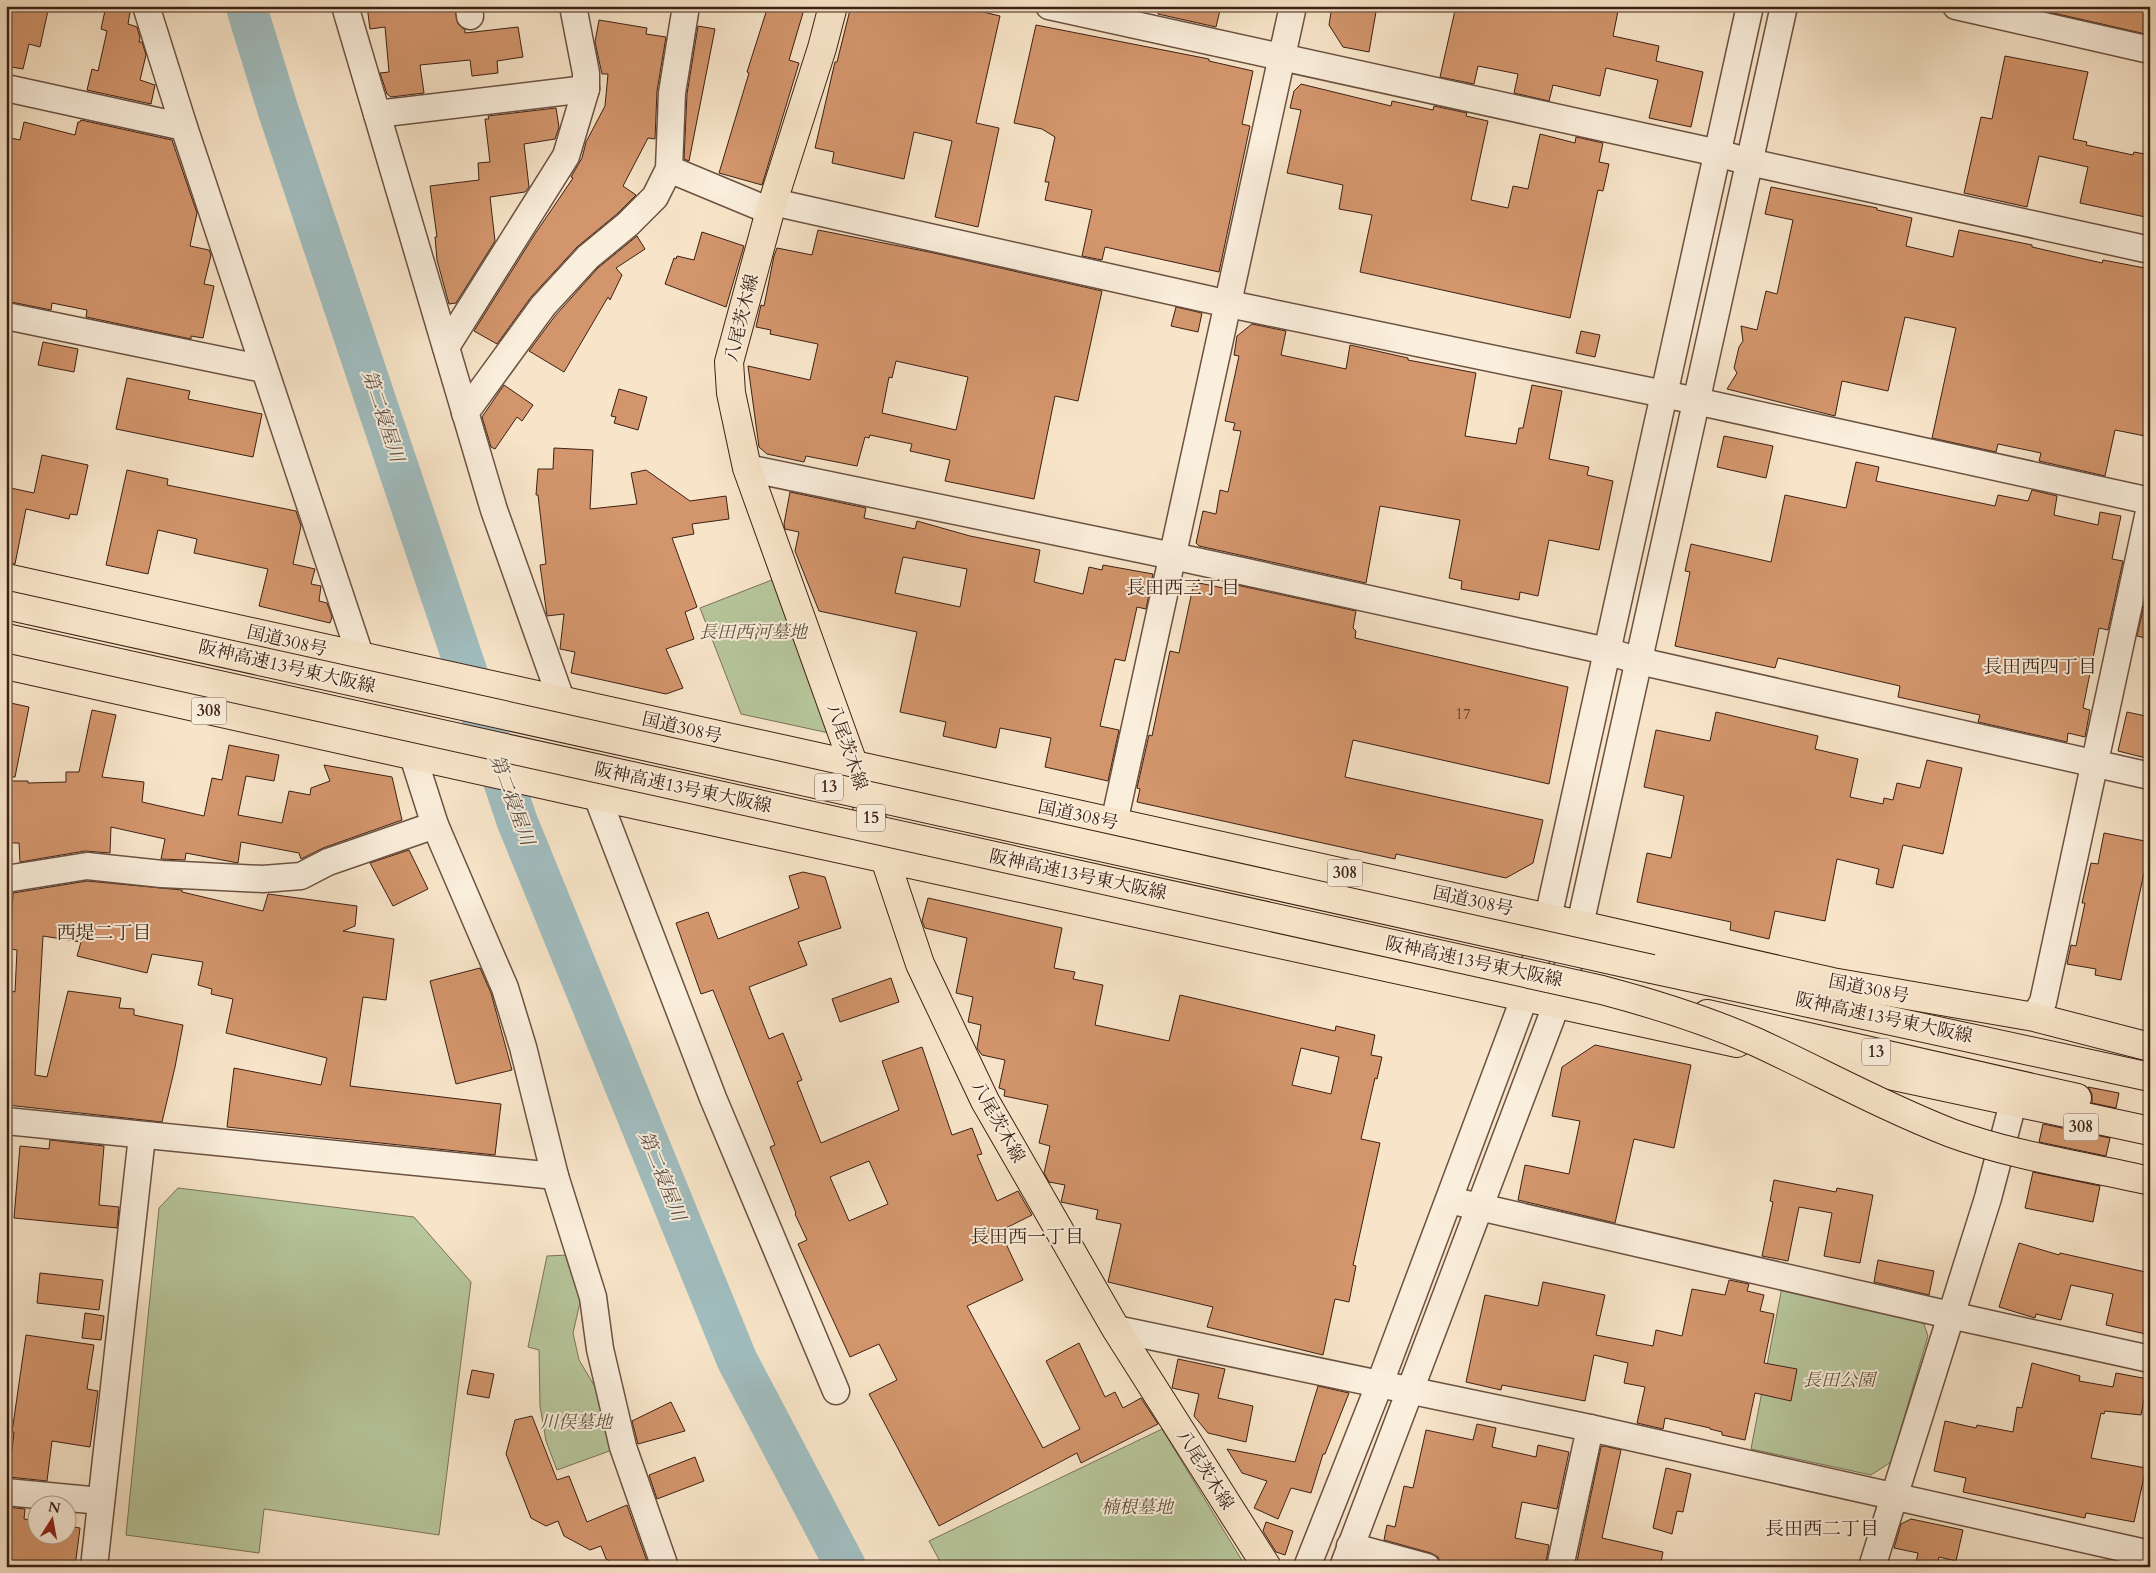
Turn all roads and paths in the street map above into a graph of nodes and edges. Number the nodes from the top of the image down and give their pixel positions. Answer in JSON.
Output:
{"nodes":[{"id":1,"x":146,"y":6,"type":"edge"},
{"id":2,"x":345,"y":6,"type":"edge"},
{"id":3,"x":573,"y":6,"type":"edge"},
{"id":4,"x":686,"y":6,"type":"edge"},
{"id":5,"x":833,"y":6,"type":"edge"},
{"id":6,"x":1049,"y":6,"type":"edge"},
{"id":7,"x":1293,"y":6,"type":"edge"},
{"id":8,"x":1750,"y":6,"type":"edge"},
{"id":9,"x":1784,"y":6,"type":"edge"},
{"id":10,"x":1956,"y":6,"type":"edge"},
{"id":11,"x":2150,"y":50,"type":"edge"},
{"id":12,"x":1281,"y":58,"type":"junction"},
{"id":13,"x":6,"y":88,"type":"edge"},
{"id":14,"x":586,"y":89,"type":"junction"},
{"id":15,"x":378,"y":114,"type":"junction"},
{"id":16,"x":184,"y":127,"type":"junction"},
{"id":17,"x":1718,"y":152,"type":"junction"},
{"id":18,"x":1749,"y":162,"type":"junction"},
{"id":19,"x":669,"y":169,"type":"junction"},
{"id":20,"x":771,"y":207,"type":"junction"},
{"id":21,"x":2150,"y":250,"type":"edge"},
{"id":22,"x":1229,"y":304,"type":"junction"},
{"id":23,"x":6,"y":316,"type":"edge"},
{"id":24,"x":446,"y":347,"type":"junction"},
{"id":25,"x":264,"y":369,"type":"junction"},
{"id":26,"x":1664,"y":394,"type":"junction"},
{"id":27,"x":1696,"y":401,"type":"junction"},
{"id":28,"x":464,"y":413,"type":"junction"},
{"id":29,"x":747,"y":468,"type":"junction"},
{"id":30,"x":2150,"y":501,"type":"edge"},
{"id":31,"x":2150,"y":506,"type":"edge"},
{"id":32,"x":1173,"y":556,"type":"junction"},
{"id":33,"x":6,"y":578,"type":"edge"},
{"id":34,"x":6,"y":605,"type":"edge"},
{"id":35,"x":6,"y":638,"type":"edge"},
{"id":36,"x":1607,"y":652,"type":"junction"},
{"id":37,"x":374,"y":661,"type":"junction"},
{"id":38,"x":1639,"y":661,"type":"junction"},
{"id":39,"x":6,"y":665,"type":"edge"},
{"id":40,"x":551,"y":699,"type":"junction"},
{"id":41,"x":423,"y":759,"type":"junction"},
{"id":42,"x":2094,"y":763,"type":"junction"},
{"id":43,"x":854,"y":766,"type":"junction"},
{"id":44,"x":2150,"y":776,"type":"edge"},
{"id":45,"x":585,"y":794,"type":"junction"},
{"id":46,"x":1114,"y":823,"type":"junction"},
{"id":47,"x":435,"y":825,"type":"junction"},
{"id":48,"x":884,"y":858,"type":"junction"},
{"id":49,"x":6,"y":879,"type":"edge"},
{"id":50,"x":1548,"y":918,"type":"junction"},
{"id":51,"x":1580,"y":925,"type":"junction"},
{"id":52,"x":1602,"y":990,"type":"junction"},
{"id":53,"x":1525,"y":996,"type":"junction"},
{"id":54,"x":1558,"y":1003,"type":"junction"},
{"id":55,"x":2034,"y":1017,"type":"junction"},
{"id":56,"x":1944,"y":1031,"type":"junction"},
{"id":57,"x":2150,"y":1033,"type":"edge"},
{"id":58,"x":2150,"y":1047,"type":"edge"},
{"id":59,"x":2150,"y":1064,"type":"edge"},
{"id":60,"x":2150,"y":1077,"type":"edge"},
{"id":61,"x":2013,"y":1103,"type":"junction"},
{"id":62,"x":2150,"y":1114,"type":"edge"},
{"id":63,"x":6,"y":1121,"type":"edge"},
{"id":64,"x":2150,"y":1131,"type":"edge"},
{"id":65,"x":142,"y":1136,"type":"junction"},
{"id":66,"x":2150,"y":1150,"type":"edge"},
{"id":67,"x":556,"y":1176,"type":"junction"},
{"id":68,"x":2150,"y":1181,"type":"edge"},
{"id":69,"x":1449,"y":1200,"type":"junction"},
{"id":70,"x":1479,"y":1206,"type":"junction"},
{"id":71,"x":1950,"y":1315,"type":"junction"},
{"id":72,"x":1116,"y":1329,"type":"junction"},
{"id":73,"x":2150,"y":1359,"type":"edge"},
{"id":74,"x":1380,"y":1383,"type":"junction"},
{"id":75,"x":1410,"y":1389,"type":"junction"},
{"id":76,"x":836,"y":1391,"type":"dead end"},
{"id":77,"x":1590,"y":1428,"type":"junction"},
{"id":78,"x":6,"y":1492,"type":"edge"},
{"id":79,"x":1894,"y":1498,"type":"junction"},
{"id":80,"x":101,"y":1501,"type":"junction"},
{"id":81,"x":2150,"y":1554,"type":"edge"},
{"id":82,"x":1347,"y":1557,"type":"edge"},
{"id":83,"x":94,"y":1567,"type":"edge"},
{"id":84,"x":665,"y":1567,"type":"edge"},
{"id":85,"x":1267,"y":1567,"type":"edge"},
{"id":86,"x":1307,"y":1567,"type":"edge"},
{"id":87,"x":1427,"y":1567,"type":"edge"},
{"id":88,"x":1560,"y":1567,"type":"edge"},
{"id":89,"x":1872,"y":1567,"type":"edge"}],
"edges":[{"from":1,"to":16,"type":"street"},
{"from":2,"to":15,"type":"street"},
{"from":3,"to":14,"type":"street"},
{"from":4,"to":19,"type":"street"},
{"from":5,"to":20,"type":"main road","name":"八尾茨木線","number":"15"},
{"from":6,"to":12,"type":"street"},
{"from":7,"to":12,"type":"street"},
{"from":8,"to":17,"type":"street"},
{"from":9,"to":18,"type":"street"},
{"from":10,"to":11,"type":"street"},
{"from":12,"to":17,"type":"street"},
{"from":12,"to":22,"type":"street"},
{"from":13,"to":16,"type":"street"},
{"from":14,"to":15,"type":"street"},
{"from":14,"to":24,"type":"street"},
{"from":15,"to":24,"type":"street"},
{"from":16,"to":25,"type":"street"},
{"from":17,"to":18,"type":"street"},
{"from":17,"to":26,"type":"street"},
{"from":18,"to":21,"type":"street"},
{"from":18,"to":27,"type":"street"},
{"from":19,"to":20,"type":"street"},
{"from":19,"to":28,"type":"street"},
{"from":20,"to":22,"type":"street"},
{"from":20,"to":29,"type":"main road","name":"八尾茨木線","number":"15"},
{"from":22,"to":26,"type":"street"},
{"from":22,"to":32,"type":"street"},
{"from":23,"to":25,"type":"street"},
{"from":24,"to":28,"type":"street"},
{"from":25,"to":37,"type":"street"},
{"from":26,"to":27,"type":"street"},
{"from":26,"to":36,"type":"street"},
{"from":27,"to":30,"type":"street"},
{"from":27,"to":38,"type":"street"},
{"from":28,"to":40,"type":"street"},
{"from":29,"to":32,"type":"street"},
{"from":29,"to":43,"type":"main road","name":"八尾茨木線","number":"15"},
{"from":31,"to":42,"type":"street"},
{"from":32,"to":36,"type":"street"},
{"from":32,"to":46,"type":"street"},
{"from":33,"to":37,"type":"main road","name":"国道308号","number":"308"},
{"from":34,"to":56,"type":"main road","name":"阪神高速13号東大阪線","number":"13","bridge":true},
{"from":35,"to":52,"type":"main road","name":"阪神高速13号東大阪線","number":"13","bridge":true},
{"from":36,"to":38,"type":"street"},
{"from":36,"to":50,"type":"street"},
{"from":37,"to":40,"type":"main road","name":"国道308号","number":"308"},
{"from":38,"to":42,"type":"street"},
{"from":38,"to":51,"type":"street"},
{"from":39,"to":41,"type":"main road","number":"308"},
{"from":40,"to":43,"type":"main road","name":"国道308号","number":"308"},
{"from":41,"to":45,"type":"main road","number":"308"},
{"from":41,"to":47,"type":"street"},
{"from":42,"to":44,"type":"street"},
{"from":42,"to":55,"type":"street"},
{"from":43,"to":46,"type":"main road","name":"国道308号","number":"308"},
{"from":43,"to":48,"type":"main road","name":"八尾茨木線","number":"15"},
{"from":45,"to":48,"type":"main road","number":"308"},
{"from":45,"to":76,"type":"street"},
{"from":46,"to":50,"type":"main road","name":"国道308号","number":"308"},
{"from":47,"to":49,"type":"street"},
{"from":47,"to":67,"type":"street"},
{"from":48,"to":53,"type":"main road","number":"308"},
{"from":48,"to":72,"type":"main road","name":"八尾茨木線","number":"15"},
{"from":50,"to":51,"type":"main road","name":"国道308号","number":"308"},
{"from":50,"to":53,"type":"street"},
{"from":51,"to":54,"type":"street"},
{"from":51,"to":55,"type":"main road","name":"国道308号","number":"308"},
{"from":52,"to":62,"type":"main road","name":"阪神高速13号東大阪線","number":"13","bridge":true},
{"from":52,"to":68,"type":"main road","bridge":true},
{"from":53,"to":54,"type":"main road","number":"308"},
{"from":53,"to":69,"type":"street"},
{"from":54,"to":61,"type":"main road","number":"308"},
{"from":54,"to":70,"type":"street"},
{"from":55,"to":57,"type":"main road","number":"308"},
{"from":55,"to":58,"type":"main road","name":"国道308号","number":"308"},
{"from":56,"to":59,"type":"main road"},
{"from":56,"to":60,"type":"main road","name":"阪神高速13号東大阪線","number":"13"},
{"from":61,"to":64,"type":"main road","number":"308"},
{"from":61,"to":66,"type":"main road","number":"308"},
{"from":61,"to":71,"type":"street"},
{"from":63,"to":65,"type":"street"},
{"from":65,"to":67,"type":"street"},
{"from":65,"to":80,"type":"street"},
{"from":67,"to":84,"type":"street"},
{"from":69,"to":70,"type":"street"},
{"from":69,"to":74,"type":"street"},
{"from":70,"to":71,"type":"street"},
{"from":70,"to":75,"type":"street"},
{"from":71,"to":73,"type":"street"},
{"from":71,"to":79,"type":"street"},
{"from":72,"to":74,"type":"street"},
{"from":72,"to":85,"type":"main road","name":"八尾茨木線","number":"15"},
{"from":74,"to":75,"type":"street"},
{"from":74,"to":86,"type":"street"},
{"from":75,"to":77,"type":"street"},
{"from":75,"to":82,"type":"street"},
{"from":77,"to":79,"type":"street"},
{"from":77,"to":88,"type":"street"},
{"from":78,"to":80,"type":"street"},
{"from":79,"to":81,"type":"street"},
{"from":79,"to":89,"type":"street"},
{"from":80,"to":83,"type":"street"},
{"from":82,"to":87,"type":"street"}]}
